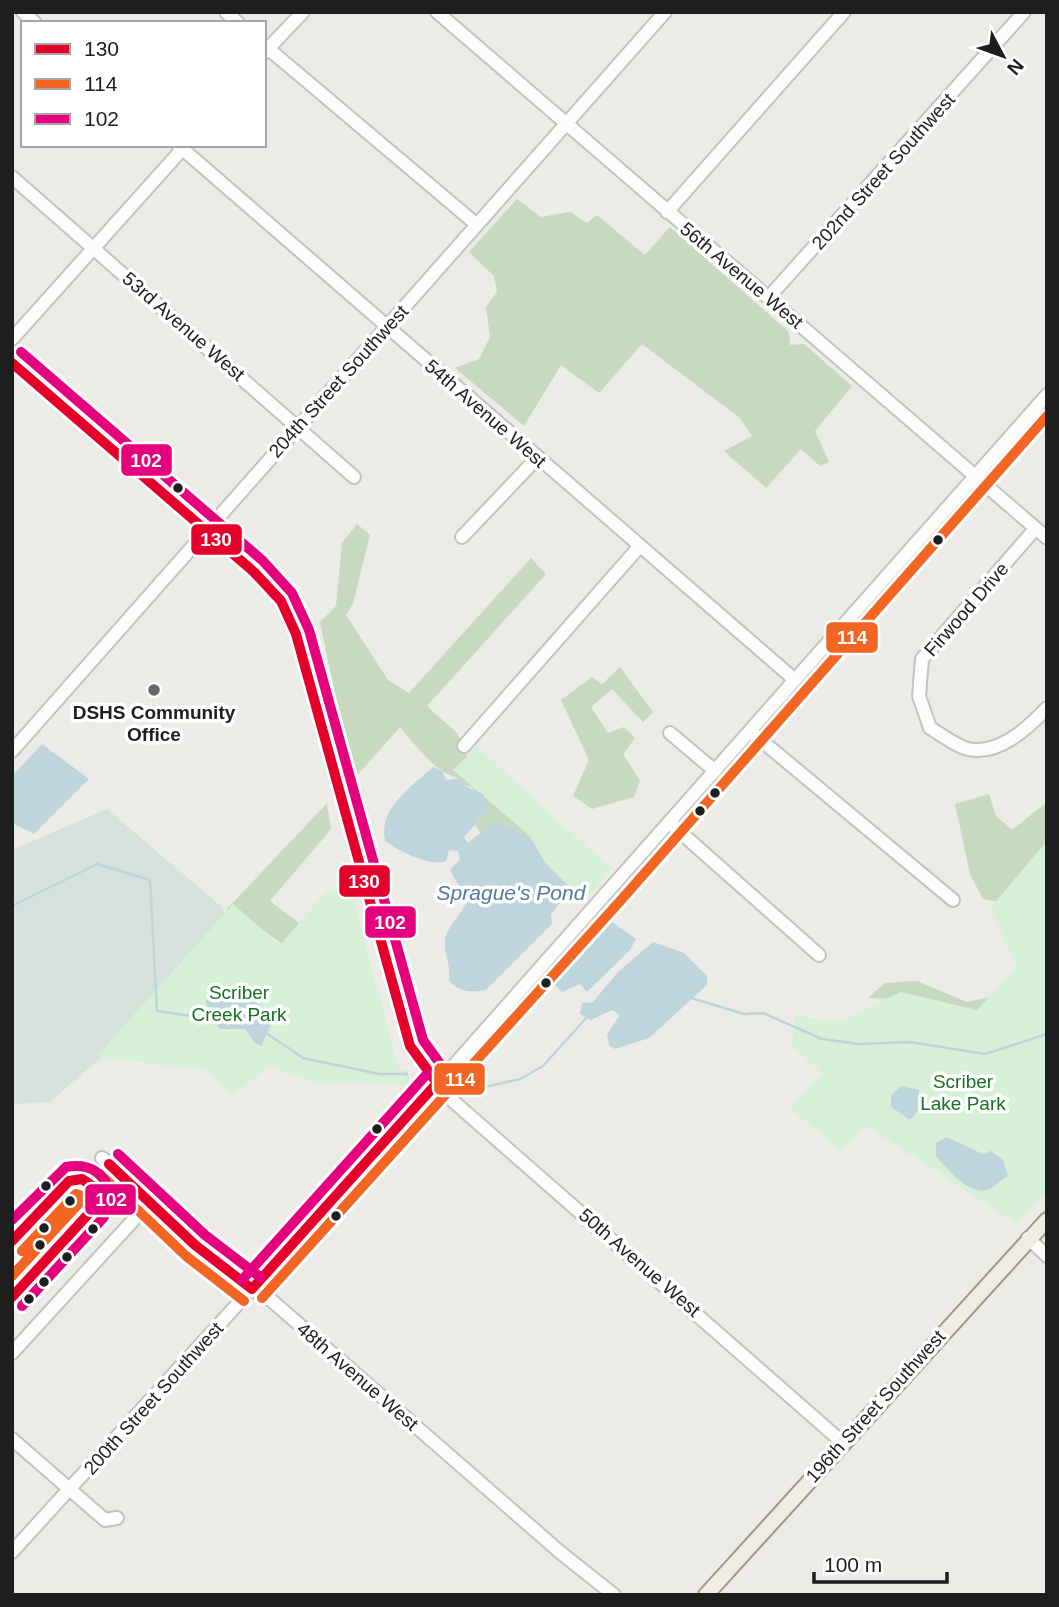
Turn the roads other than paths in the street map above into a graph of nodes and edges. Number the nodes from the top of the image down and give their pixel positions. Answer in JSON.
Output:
{"nodes":[{"id":1,"x":303,"y":12,"type":"edge"},
{"id":2,"x":437,"y":12,"type":"edge"},
{"id":3,"x":666,"y":12,"type":"edge"},
{"id":4,"x":845,"y":12,"type":"edge"},
{"id":5,"x":1024,"y":12,"type":"edge"},
{"id":6,"x":266,"y":49,"type":"edge"},
{"id":7,"x":568,"y":124,"type":"junction"},
{"id":8,"x":182,"y":147,"type":"edge"},
{"id":9,"x":12,"y":177,"type":"edge"},
{"id":10,"x":667,"y":212,"type":"junction"},
{"id":11,"x":476,"y":224,"type":"junction"},
{"id":12,"x":96,"y":248,"type":"junction"},
{"id":13,"x":769,"y":298,"type":"junction"},
{"id":14,"x":387,"y":327,"type":"junction"},
{"id":15,"x":12,"y":339,"type":"edge"},
{"id":16,"x":12,"y":363,"type":"edge"},
{"id":17,"x":1047,"y":395,"type":"edge"},
{"id":18,"x":298,"y":426,"type":"junction"},
{"id":19,"x":538,"y":457,"type":"junction"},
{"id":20,"x":975,"y":476,"type":"junction"},
{"id":21,"x":354,"y":477,"type":"dead end"},
{"id":22,"x":1035,"y":528,"type":"junction"},
{"id":23,"x":206,"y":530,"type":"junction"},
{"id":24,"x":462,"y":537,"type":"dead end"},
{"id":25,"x":1047,"y":538,"type":"edge"},
{"id":26,"x":639,"y":547,"type":"junction"},
{"id":27,"x":794,"y":680,"type":"junction"},
{"id":28,"x":1047,"y":708,"type":"edge"},
{"id":29,"x":750,"y":731,"type":"junction"},
{"id":30,"x":670,"y":733,"type":"dead end"},
{"id":31,"x":464,"y":746,"type":"dead end"},
{"id":32,"x":12,"y":751,"type":"edge"},
{"id":33,"x":715,"y":771,"type":"junction"},
{"id":34,"x":670,"y":823,"type":"junction"},
{"id":35,"x":953,"y":900,"type":"dead end"},
{"id":36,"x":819,"y":955,"type":"dead end"},
{"id":37,"x":437,"y":1083,"type":"junction"},
{"id":38,"x":102,"y":1158,"type":"dead end"},
{"id":39,"x":149,"y":1203,"type":"junction"},
{"id":40,"x":1047,"y":1220,"type":"edge"},
{"id":41,"x":1028,"y":1238,"type":"junction"},
{"id":42,"x":1047,"y":1256,"type":"edge"},
{"id":43,"x":253,"y":1289,"type":"junction"},
{"id":44,"x":12,"y":1353,"type":"edge"},
{"id":45,"x":12,"y":1438,"type":"edge"},
{"id":46,"x":842,"y":1442,"type":"junction"},
{"id":47,"x":70,"y":1489,"type":"junction"},
{"id":48,"x":117,"y":1518,"type":"dead end"},
{"id":49,"x":12,"y":1552,"type":"edge"},
{"id":50,"x":614,"y":1595,"type":"edge"},
{"id":51,"x":706,"y":1595,"type":"edge"}],
"edges":[{"from":1,"to":6,"type":"street"},
{"from":2,"to":7,"type":"street","name":"56th Avenue West"},
{"from":3,"to":7,"type":"street","name":"204th Street Southwest"},
{"from":4,"to":10,"type":"street"},
{"from":5,"to":13,"type":"street","name":"202nd Street Southwest"},
{"from":6,"to":11,"type":"street"},
{"from":7,"to":10,"type":"street","name":"56th Avenue West"},
{"from":7,"to":11,"type":"street","name":"204th Street Southwest"},
{"from":8,"to":12,"type":"street"},
{"from":8,"to":14,"type":"street","name":"54th Avenue West"},
{"from":9,"to":12,"type":"street","name":"53rd Avenue West"},
{"from":10,"to":13,"type":"street","name":"56th Avenue West"},
{"from":11,"to":14,"type":"street","name":"204th Street Southwest"},
{"from":12,"to":15,"type":"street"},
{"from":12,"to":18,"type":"street","name":"53rd Avenue West"},
{"from":13,"to":20,"type":"street","name":"56th Avenue West"},
{"from":14,"to":18,"type":"street","name":"204th Street Southwest"},
{"from":14,"to":19,"type":"street","name":"54th Avenue West"},
{"from":16,"to":23,"type":"street","name":"50th Avenue West"},
{"from":17,"to":20,"type":"street","name":"200th Street Southwest"},
{"from":18,"to":21,"type":"street","name":"53rd Avenue West"},
{"from":18,"to":23,"type":"street","name":"204th Street Southwest"},
{"from":19,"to":24,"type":"street"},
{"from":19,"to":26,"type":"street","name":"54th Avenue West"},
{"from":20,"to":22,"type":"street","name":"56th Avenue West"},
{"from":20,"to":27,"type":"street","name":"200th Street Southwest"},
{"from":22,"to":25,"type":"street","name":"56th Avenue West"},
{"from":22,"to":28,"type":"street","name":"Firwood Drive"},
{"from":23,"to":32,"type":"street","name":"204th Street Southwest"},
{"from":23,"to":37,"type":"street","name":"50th Avenue West"},
{"from":26,"to":27,"type":"street","name":"54th Avenue West"},
{"from":26,"to":31,"type":"street"},
{"from":27,"to":29,"type":"street","name":"200th Street Southwest"},
{"from":29,"to":33,"type":"street","name":"200th Street Southwest"},
{"from":29,"to":35,"type":"street"},
{"from":30,"to":33,"type":"street"},
{"from":33,"to":34,"type":"street","name":"200th Street Southwest"},
{"from":34,"to":36,"type":"street"},
{"from":34,"to":37,"type":"street","name":"200th Street Southwest"},
{"from":37,"to":43,"type":"street","name":"200th Street Southwest"},
{"from":37,"to":46,"type":"street","name":"50th Avenue West"},
{"from":38,"to":39,"type":"street","name":"48th Avenue West"},
{"from":39,"to":43,"type":"street","name":"48th Avenue West"},
{"from":39,"to":44,"type":"street"},
{"from":40,"to":41,"type":"main road","name":"196th Street Southwest"},
{"from":41,"to":42,"type":"street"},
{"from":41,"to":46,"type":"main road","name":"196th Street Southwest"},
{"from":43,"to":47,"type":"street","name":"200th Street Southwest"},
{"from":43,"to":50,"type":"street","name":"48th Avenue West"},
{"from":45,"to":47,"type":"street"},
{"from":46,"to":51,"type":"main road","name":"196th Street Southwest"},
{"from":47,"to":48,"type":"street"},
{"from":47,"to":49,"type":"street","name":"200th Street Southwest"}]}
